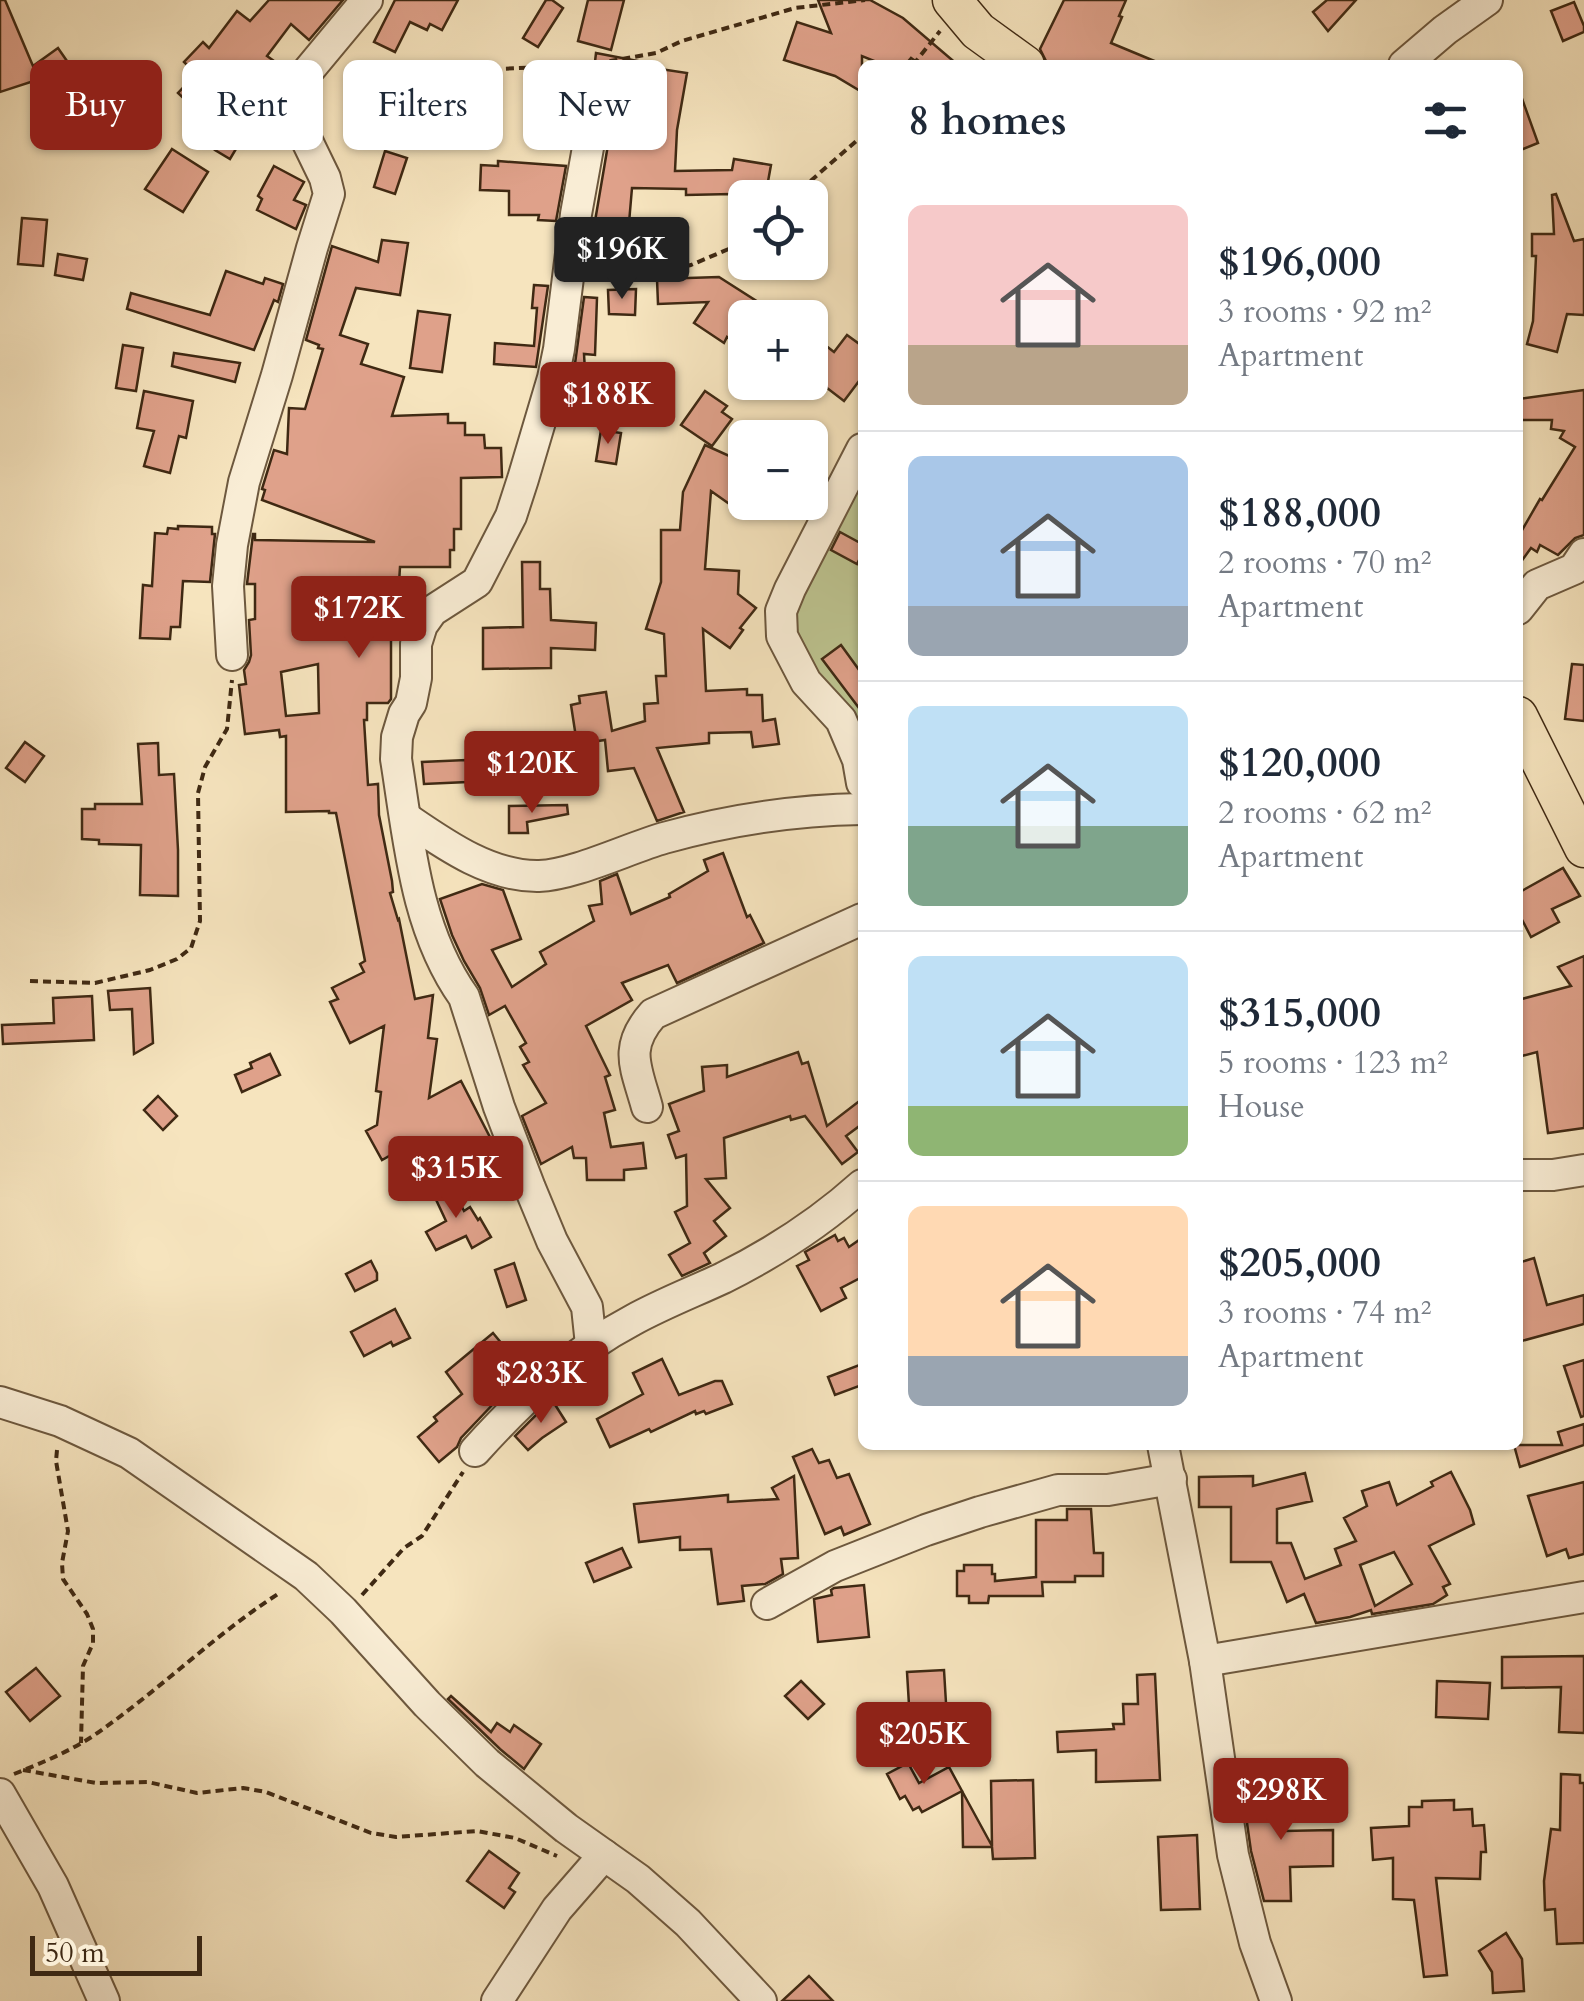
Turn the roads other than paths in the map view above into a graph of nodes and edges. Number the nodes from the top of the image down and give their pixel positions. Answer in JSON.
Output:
{"nodes":[{"id":1,"x":367,"y":0,"type":"edge"},
{"id":2,"x":1487,"y":0,"type":"edge"},
{"id":3,"x":956,"y":4,"type":"edge"},
{"id":4,"x":1018,"y":60,"type":"edge"},
{"id":5,"x":1410,"y":60,"type":"edge"},
{"id":6,"x":588,"y":150,"type":"edge"},
{"id":7,"x":858,"y":457,"type":"edge"},
{"id":8,"x":1584,"y":554,"type":"edge"},
{"id":9,"x":1523,"y":603,"type":"edge"},
{"id":10,"x":232,"y":655,"type":"road end"},
{"id":11,"x":1523,"y":726,"type":"edge"},
{"id":12,"x":858,"y":760,"type":"edge"},
{"id":13,"x":858,"y":809,"type":"edge"},
{"id":14,"x":406,"y":818,"type":"junction"},
{"id":15,"x":1584,"y":848,"type":"edge"},
{"id":16,"x":858,"y":920,"type":"edge"},
{"id":17,"x":647,"y":1107,"type":"dead end"},
{"id":18,"x":1584,"y":1170,"type":"edge"},
{"id":19,"x":1523,"y":1175,"type":"edge"},
{"id":20,"x":858,"y":1188,"type":"edge"},
{"id":21,"x":591,"y":1345,"type":"junction"},
{"id":22,"x":0,"y":1402,"type":"edge"},
{"id":23,"x":1164,"y":1450,"type":"edge"},
{"id":24,"x":475,"y":1451,"type":"road end"},
{"id":25,"x":1170,"y":1479,"type":"junction"},
{"id":26,"x":1584,"y":1597,"type":"edge"},
{"id":27,"x":766,"y":1604,"type":"dead end"},
{"id":28,"x":1205,"y":1661,"type":"junction"},
{"id":29,"x":6,"y":1784,"type":"edge"},
{"id":30,"x":596,"y":1864,"type":"junction"},
{"id":31,"x":104,"y":2001,"type":"edge"},
{"id":32,"x":497,"y":2001,"type":"edge"},
{"id":33,"x":761,"y":2001,"type":"edge"},
{"id":34,"x":1276,"y":2001,"type":"edge"}],
"edges":[{"from":1,"to":10,"type":"street"},
{"from":2,"to":5,"type":"street"},
{"from":3,"to":4,"type":"main road"},
{"from":6,"to":14,"type":"street"},
{"from":7,"to":12,"type":"street"},
{"from":8,"to":9,"type":"street"},
{"from":11,"to":15,"type":"main road"},
{"from":13,"to":14,"type":"street"},
{"from":14,"to":21,"type":"street"},
{"from":16,"to":17,"type":"street"},
{"from":18,"to":19,"type":"street"},
{"from":20,"to":21,"type":"street"},
{"from":21,"to":24,"type":"street"},
{"from":22,"to":30,"type":"street"},
{"from":23,"to":25,"type":"street"},
{"from":25,"to":27,"type":"street"},
{"from":25,"to":28,"type":"street"},
{"from":26,"to":28,"type":"street"},
{"from":28,"to":34,"type":"street"},
{"from":29,"to":31,"type":"street"},
{"from":30,"to":32,"type":"street"},
{"from":30,"to":33,"type":"street"}]}
